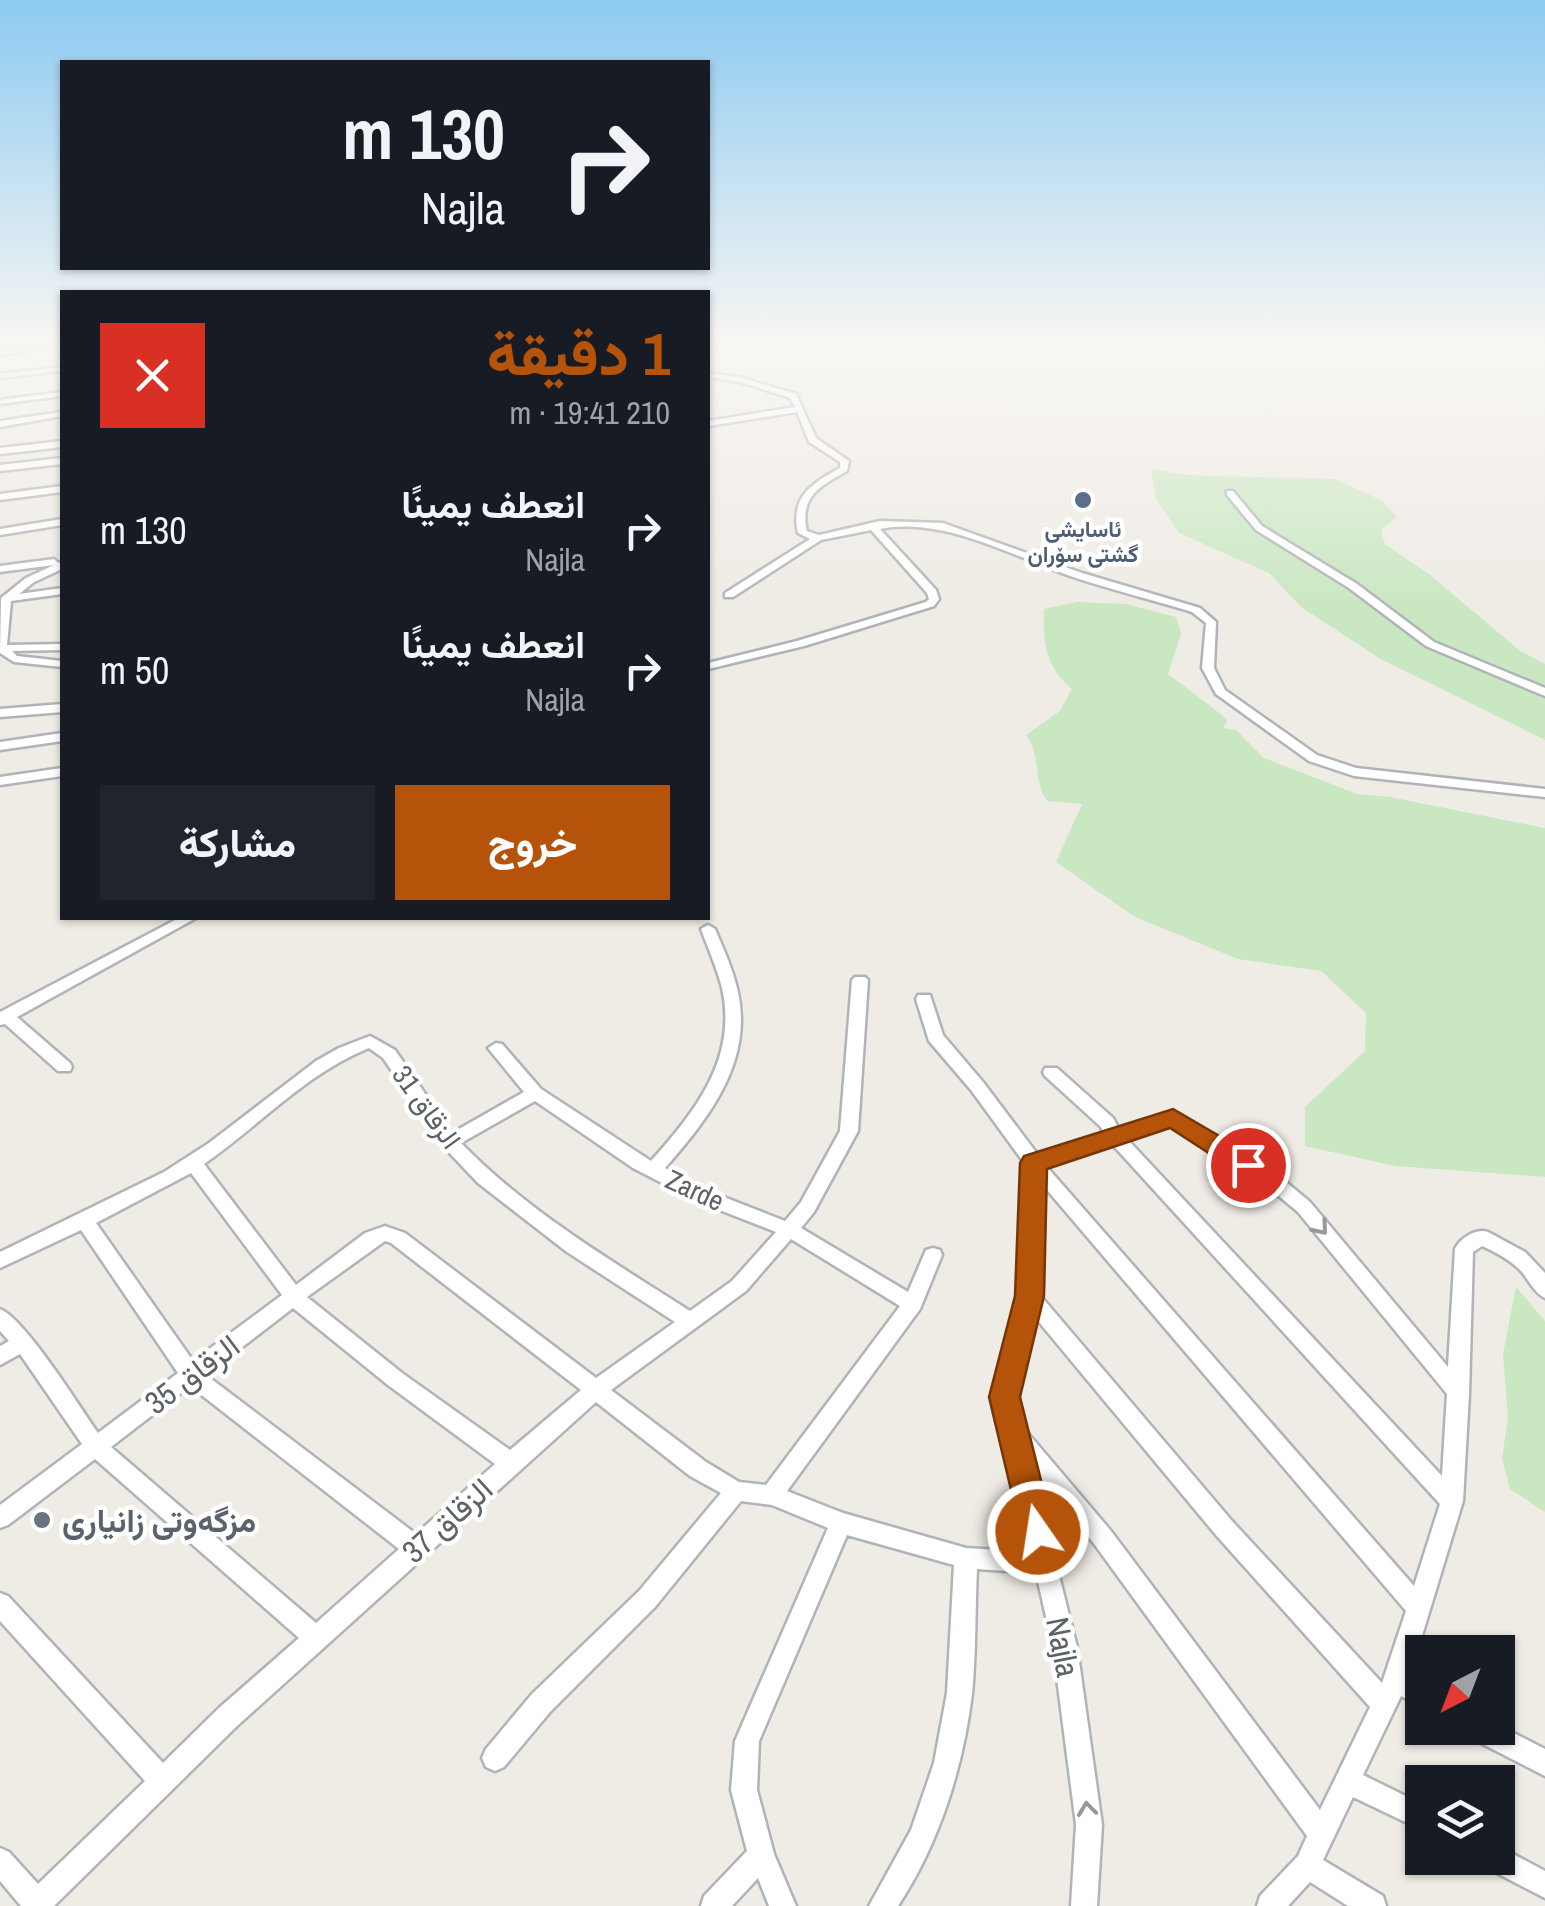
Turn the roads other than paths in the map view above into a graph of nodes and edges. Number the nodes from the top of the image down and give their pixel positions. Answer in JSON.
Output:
{"nodes":[{"id":1,"x":808,"y":432,"type":"edge"},
{"id":2,"x":60,"y":444,"type":"edge"},
{"id":3,"x":0,"y":451,"type":"edge"},
{"id":4,"x":60,"y":461,"type":"edge"},
{"id":5,"x":2,"y":468,"type":"edge"},
{"id":6,"x":0,"y":481,"type":"edge"},
{"id":7,"x":60,"y":489,"type":"edge"},
{"id":8,"x":1230,"y":494,"type":"dead end"},
{"id":9,"x":0,"y":497,"type":"edge"},
{"id":10,"x":910,"y":516,"type":"dead end"},
{"id":11,"x":60,"y":522,"type":"edge"},
{"id":12,"x":872,"y":527,"type":"junction"},
{"id":13,"x":0,"y":532,"type":"edge"},
{"id":14,"x":818,"y":538,"type":"junction"},
{"id":15,"x":60,"y":563,"type":"edge"},
{"id":16,"x":60,"y":564,"type":"edge"},
{"id":17,"x":0,"y":569,"type":"edge"},
{"id":18,"x":60,"y":594,"type":"edge"},
{"id":19,"x":729,"y":595,"type":"dead end"},
{"id":20,"x":3,"y":599,"type":"edge"},
{"id":21,"x":2,"y":621,"type":"edge"},
{"id":22,"x":60,"y":647,"type":"edge"},
{"id":23,"x":1,"y":648,"type":"edge"},
{"id":24,"x":60,"y":664,"type":"edge"},
{"id":25,"x":710,"y":666,"type":"edge"},
{"id":26,"x":1545,"y":692,"type":"edge"},
{"id":27,"x":60,"y":708,"type":"edge"},
{"id":28,"x":0,"y":713,"type":"edge"},
{"id":29,"x":60,"y":737,"type":"edge"},
{"id":30,"x":0,"y":746,"type":"edge"},
{"id":31,"x":60,"y":772,"type":"edge"},
{"id":32,"x":0,"y":781,"type":"edge"},
{"id":33,"x":1545,"y":793,"type":"edge"},
{"id":34,"x":185,"y":920,"type":"edge"},
{"id":35,"x":708,"y":928,"type":"dead end"},
{"id":36,"x":860,"y":980,"type":"dead end"},
{"id":37,"x":924,"y":999,"type":"dead end"},
{"id":38,"x":3,"y":1018,"type":"edge"},
{"id":39,"x":496,"y":1048,"type":"dead end"},
{"id":40,"x":64,"y":1067,"type":"dead end"},
{"id":41,"x":1051,"y":1072,"type":"dead end"},
{"id":42,"x":535,"y":1093,"type":"junction"},
{"id":43,"x":1116,"y":1137,"type":"junction"},
{"id":44,"x":449,"y":1142,"type":"junction"},
{"id":45,"x":193,"y":1163,"type":"junction"},
{"id":46,"x":1034,"y":1163,"type":"junction"},
{"id":47,"x":653,"y":1170,"type":"junction"},
{"id":48,"x":83,"y":1218,"type":"junction"},
{"id":49,"x":788,"y":1229,"type":"junction"},
{"id":50,"x":933,"y":1255,"type":"dead end"},
{"id":51,"x":0,"y":1261,"type":"edge"},
{"id":52,"x":1545,"y":1290,"type":"edge"},
{"id":53,"x":1029,"y":1296,"type":"junction"},
{"id":54,"x":295,"y":1298,"type":"junction"},
{"id":55,"x":913,"y":1304,"type":"junction"},
{"id":56,"x":0,"y":1316,"type":"edge"},
{"id":57,"x":690,"y":1321,"type":"junction"},
{"id":58,"x":22,"y":1342,"type":"junction"},
{"id":59,"x":0,"y":1357,"type":"edge"},
{"id":60,"x":190,"y":1374,"type":"junction"},
{"id":61,"x":598,"y":1388,"type":"junction"},
{"id":62,"x":1459,"y":1394,"type":"junction"},
{"id":63,"x":1012,"y":1428,"type":"junction"},
{"id":64,"x":95,"y":1446,"type":"junction"},
{"id":65,"x":510,"y":1462,"type":"junction"},
{"id":66,"x":736,"y":1491,"type":"junction"},
{"id":67,"x":771,"y":1494,"type":"junction"},
{"id":68,"x":1452,"y":1501,"type":"junction"},
{"id":69,"x":0,"y":1518,"type":"edge"},
{"id":70,"x":841,"y":1523,"type":"junction"},
{"id":71,"x":416,"y":1548,"type":"junction"},
{"id":72,"x":966,"y":1558,"type":"junction"},
{"id":73,"x":1045,"y":1563,"type":"junction"},
{"id":74,"x":0,"y":1604,"type":"edge"},
{"id":75,"x":1418,"y":1608,"type":"junction"},
{"id":76,"x":316,"y":1638,"type":"junction"},
{"id":77,"x":1396,"y":1680,"type":"junction"},
{"id":78,"x":1405,"y":1686,"type":"edge"},
{"id":79,"x":1384,"y":1704,"type":"junction"},
{"id":80,"x":1511,"y":1745,"type":"edge"},
{"id":81,"x":495,"y":1758,"type":"dead end"},
{"id":82,"x":1545,"y":1763,"type":"edge"},
{"id":83,"x":162,"y":1781,"type":"junction"},
{"id":84,"x":1348,"y":1781,"type":"junction"},
{"id":85,"x":1405,"y":1809,"type":"edge"},
{"id":86,"x":1322,"y":1835,"type":"junction"},
{"id":87,"x":761,"y":1855,"type":"junction"},
{"id":88,"x":0,"y":1862,"type":"edge"},
{"id":89,"x":1307,"y":1865,"type":"junction"},
{"id":90,"x":1515,"y":1869,"type":"edge"},
{"id":91,"x":1545,"y":1885,"type":"edge"},
{"id":92,"x":36,"y":1905,"type":"edge"},
{"id":93,"x":714,"y":1906,"type":"edge"},
{"id":94,"x":783,"y":1906,"type":"edge"},
{"id":95,"x":882,"y":1906,"type":"edge"},
{"id":96,"x":1084,"y":1906,"type":"edge"},
{"id":97,"x":1270,"y":1906,"type":"edge"},
{"id":98,"x":1372,"y":1906,"type":"edge"}],
"edges":[{"from":1,"to":14,"type":"street"},
{"from":2,"to":3,"type":"street"},
{"from":4,"to":5,"type":"street"},
{"from":5,"to":6,"type":"street"},
{"from":7,"to":9,"type":"street"},
{"from":8,"to":26,"type":"street"},
{"from":10,"to":12,"type":"street"},
{"from":11,"to":13,"type":"street"},
{"from":12,"to":14,"type":"street"},
{"from":12,"to":25,"type":"street"},
{"from":12,"to":33,"type":"street"},
{"from":14,"to":19,"type":"street"},
{"from":15,"to":17,"type":"street"},
{"from":16,"to":20,"type":"street"},
{"from":18,"to":20,"type":"street"},
{"from":20,"to":21,"type":"street"},
{"from":21,"to":23,"type":"street"},
{"from":22,"to":23,"type":"street"},
{"from":23,"to":24,"type":"street"},
{"from":27,"to":28,"type":"street"},
{"from":29,"to":30,"type":"street"},
{"from":31,"to":32,"type":"street"},
{"from":34,"to":38,"type":"street"},
{"from":35,"to":47,"type":"street"},
{"from":36,"to":49,"type":"street","name":"الزقاق 37"},
{"from":37,"to":46,"type":"street"},
{"from":38,"to":40,"type":"street"},
{"from":39,"to":42,"type":"street","name":"Zarde"},
{"from":41,"to":43,"type":"street"},
{"from":42,"to":44,"type":"street"},
{"from":42,"to":47,"type":"street","name":"Zarde"},
{"from":43,"to":46,"type":"street"},
{"from":43,"to":62,"type":"street","one_way":true},
{"from":43,"to":68,"type":"street"},
{"from":44,"to":45,"type":"street","name":"الزقاق 31"},
{"from":44,"to":57,"type":"street","name":"الزقاق 31"},
{"from":45,"to":48,"type":"street","name":"الزقاق 31"},
{"from":45,"to":54,"type":"street"},
{"from":46,"to":53,"type":"street","name":"Najla"},
{"from":46,"to":75,"type":"street"},
{"from":47,"to":49,"type":"street","name":"Zarde"},
{"from":48,"to":51,"type":"street","name":"الزقاق 31"},
{"from":48,"to":60,"type":"street"},
{"from":49,"to":55,"type":"street","name":"Zarde"},
{"from":49,"to":57,"type":"street","name":"الزقاق 37"},
{"from":50,"to":55,"type":"street"},
{"from":52,"to":62,"type":"street"},
{"from":53,"to":63,"type":"street","name":"Najla"},
{"from":53,"to":79,"type":"street"},
{"from":54,"to":60,"type":"street","name":"الزقاق 35"},
{"from":54,"to":61,"type":"street","name":"الزقاق 35"},
{"from":54,"to":65,"type":"street"},
{"from":55,"to":67,"type":"street"},
{"from":56,"to":58,"type":"street"},
{"from":57,"to":61,"type":"street","name":"الزقاق 37"},
{"from":58,"to":59,"type":"street"},
{"from":58,"to":64,"type":"street"},
{"from":60,"to":64,"type":"street","name":"الزقاق 35"},
{"from":60,"to":71,"type":"street"},
{"from":61,"to":65,"type":"street","name":"الزقاق 37"},
{"from":61,"to":66,"type":"street"},
{"from":62,"to":68,"type":"street"},
{"from":63,"to":73,"type":"street","name":"Najla"},
{"from":63,"to":86,"type":"street"},
{"from":64,"to":69,"type":"street","name":"الزقاق 35"},
{"from":64,"to":76,"type":"street"},
{"from":65,"to":71,"type":"street","name":"الزقاق 37"},
{"from":66,"to":67,"type":"street"},
{"from":66,"to":81,"type":"street"},
{"from":67,"to":70,"type":"street"},
{"from":68,"to":75,"type":"street"},
{"from":70,"to":72,"type":"street"},
{"from":70,"to":87,"type":"street"},
{"from":71,"to":76,"type":"street","name":"الزقاق 37"},
{"from":72,"to":73,"type":"street"},
{"from":72,"to":95,"type":"street"},
{"from":96,"to":73,"type":"street","name":"Najla","one_way":true},
{"from":74,"to":83,"type":"street"},
{"from":75,"to":77,"type":"street"},
{"from":76,"to":83,"type":"street","name":"الزقاق 37"},
{"from":77,"to":78,"type":"street"},
{"from":77,"to":79,"type":"street"},
{"from":79,"to":84,"type":"street"},
{"from":80,"to":82,"type":"street"},
{"from":83,"to":92,"type":"street","name":"الزقاق 37"},
{"from":84,"to":85,"type":"street"},
{"from":84,"to":86,"type":"street"},
{"from":86,"to":89,"type":"street"},
{"from":87,"to":93,"type":"street"},
{"from":87,"to":94,"type":"street"},
{"from":88,"to":92,"type":"street"},
{"from":89,"to":97,"type":"street"},
{"from":89,"to":98,"type":"street"},
{"from":90,"to":91,"type":"street"}]}
